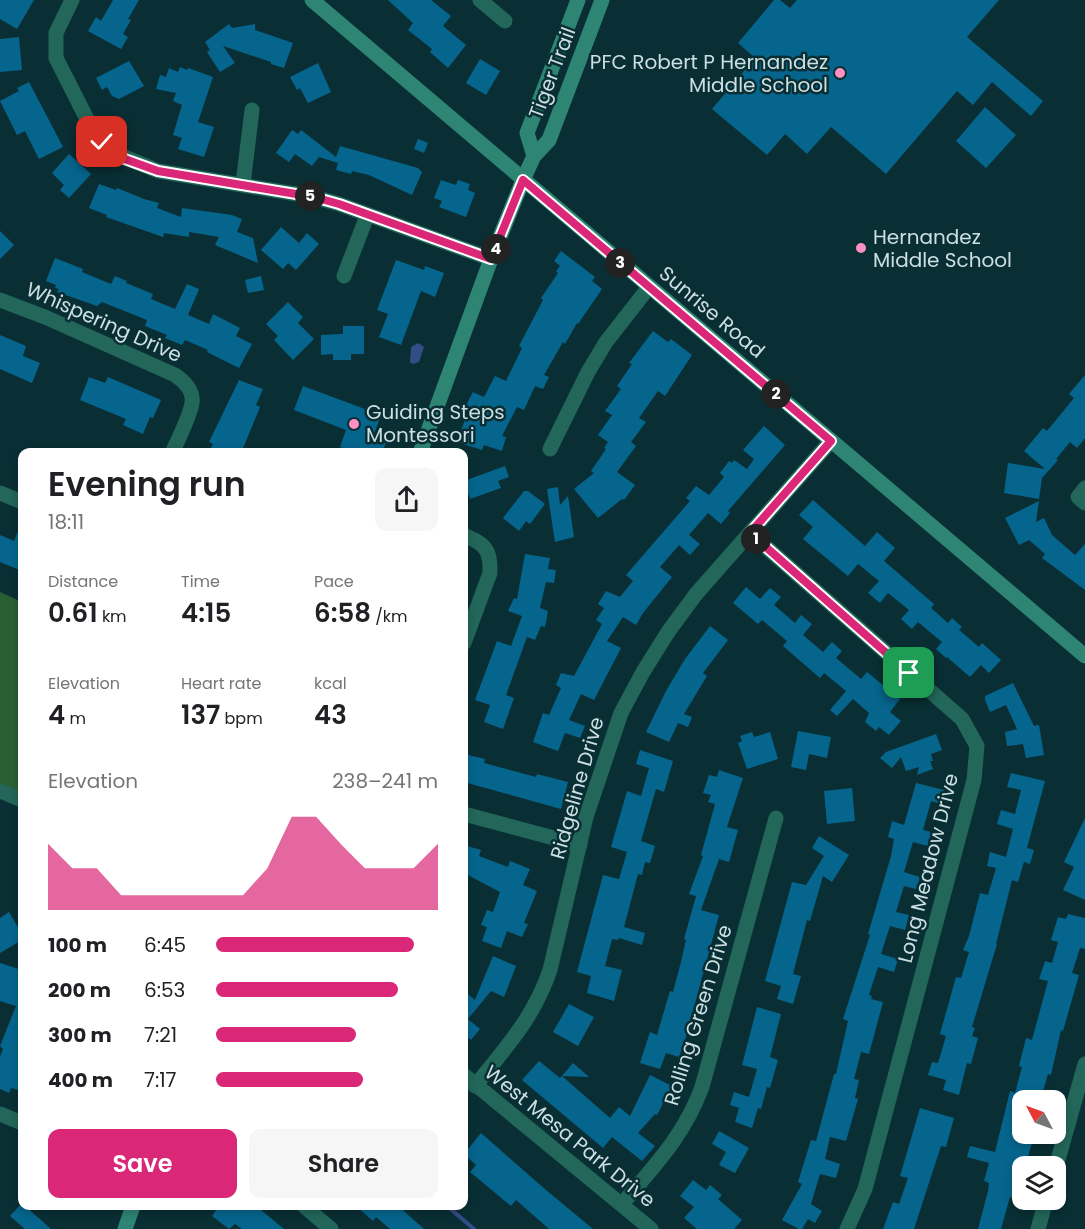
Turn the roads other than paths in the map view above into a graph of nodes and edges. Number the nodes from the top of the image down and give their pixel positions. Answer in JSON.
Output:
{"nodes":[{"id":1,"x":72,"y":0,"type":"edge"},
{"id":2,"x":312,"y":0,"type":"edge"},
{"id":3,"x":480,"y":0,"type":"edge"},
{"id":4,"x":578,"y":0,"type":"edge"},
{"id":5,"x":602,"y":0,"type":"edge"},
{"id":6,"x":505,"y":21,"type":"dead end"},
{"id":7,"x":252,"y":111,"type":"dead end"},
{"id":8,"x":534,"y":156,"type":"junction"},
{"id":9,"x":523,"y":180,"type":"junction"},
{"id":10,"x":243,"y":183,"type":"junction"},
{"id":11,"x":367,"y":216,"type":"junction"},
{"id":12,"x":491,"y":259,"type":"junction"},
{"id":13,"x":344,"y":276,"type":"dead end"},
{"id":14,"x":649,"y":287,"type":"junction"},
{"id":15,"x":0,"y":300,"type":"edge"},
{"id":16,"x":831,"y":441,"type":"junction"},
{"id":17,"x":174,"y":448,"type":"edge"},
{"id":18,"x":422,"y":448,"type":"edge"},
{"id":19,"x":550,"y":449,"type":"dead end"},
{"id":20,"x":0,"y":493,"type":"edge"},
{"id":21,"x":18,"y":500,"type":"edge"},
{"id":22,"x":750,"y":533,"type":"junction"},
{"id":23,"x":468,"y":537,"type":"edge"},
{"id":24,"x":468,"y":633,"type":"edge"},
{"id":25,"x":1085,"y":656,"type":"edge"},
{"id":26,"x":0,"y":791,"type":"edge"},
{"id":27,"x":18,"y":798,"type":"edge"},
{"id":28,"x":468,"y":815,"type":"edge"},
{"id":29,"x":776,"y":818,"type":"dead end"},
{"id":30,"x":580,"y":845,"type":"junction"},
{"id":31,"x":1085,"y":1064,"type":"edge"},
{"id":32,"x":469,"y":1080,"type":"edge"},
{"id":33,"x":0,"y":1113,"type":"edge"},
{"id":34,"x":18,"y":1121,"type":"edge"},
{"id":35,"x":1059,"y":1156,"type":"edge"},
{"id":36,"x":622,"y":1204,"type":"junction"},
{"id":37,"x":132,"y":1210,"type":"edge"},
{"id":38,"x":309,"y":1210,"type":"edge"},
{"id":39,"x":1043,"y":1210,"type":"edge"},
{"id":40,"x":125,"y":1229,"type":"edge"},
{"id":41,"x":331,"y":1229,"type":"edge"},
{"id":42,"x":651,"y":1229,"type":"edge"},
{"id":43,"x":847,"y":1229,"type":"edge"},
{"id":44,"x":1038,"y":1229,"type":"edge"}],
"edges":[{"from":1,"to":10,"type":"street"},
{"from":2,"to":9,"type":"main road","name":"Sunrise Road"},
{"from":3,"to":6,"type":"street"},
{"from":4,"to":8,"type":"main road","name":"Tiger Trail"},
{"from":5,"to":8,"type":"main road","name":"Tiger Trail"},
{"from":7,"to":10,"type":"street"},
{"from":8,"to":9,"type":"main road","name":"Tiger Trail"},
{"from":9,"to":12,"type":"main road","name":"Tiger Trail"},
{"from":9,"to":14,"type":"main road","name":"Sunrise Road"},
{"from":10,"to":11,"type":"street"},
{"from":11,"to":12,"type":"street"},
{"from":11,"to":13,"type":"street"},
{"from":12,"to":18,"type":"main road","name":"Tiger Trail"},
{"from":14,"to":16,"type":"main road","name":"Sunrise Road"},
{"from":14,"to":19,"type":"street"},
{"from":15,"to":17,"type":"street","name":"Whispering Drive"},
{"from":16,"to":22,"type":"street","name":"Ridgeline Drive"},
{"from":16,"to":25,"type":"main road","name":"Sunrise Road"},
{"from":20,"to":21,"type":"street"},
{"from":22,"to":30,"type":"street","name":"Ridgeline Drive"},
{"from":22,"to":43,"type":"street","name":"Long Meadow Drive"},
{"from":23,"to":24,"type":"street"},
{"from":26,"to":27,"type":"street"},
{"from":28,"to":30,"type":"street"},
{"from":29,"to":36,"type":"street","name":"Rolling Green Drive"},
{"from":30,"to":32,"type":"street","name":"Ridgeline Drive"},
{"from":31,"to":35,"type":"street"},
{"from":32,"to":36,"type":"street","name":"West Mesa Park Drive"},
{"from":33,"to":34,"type":"street"},
{"from":36,"to":42,"type":"street","name":"West Mesa Park Drive"},
{"from":37,"to":40,"type":"main road"},
{"from":38,"to":41,"type":"street"},
{"from":39,"to":44,"type":"street"}]}
